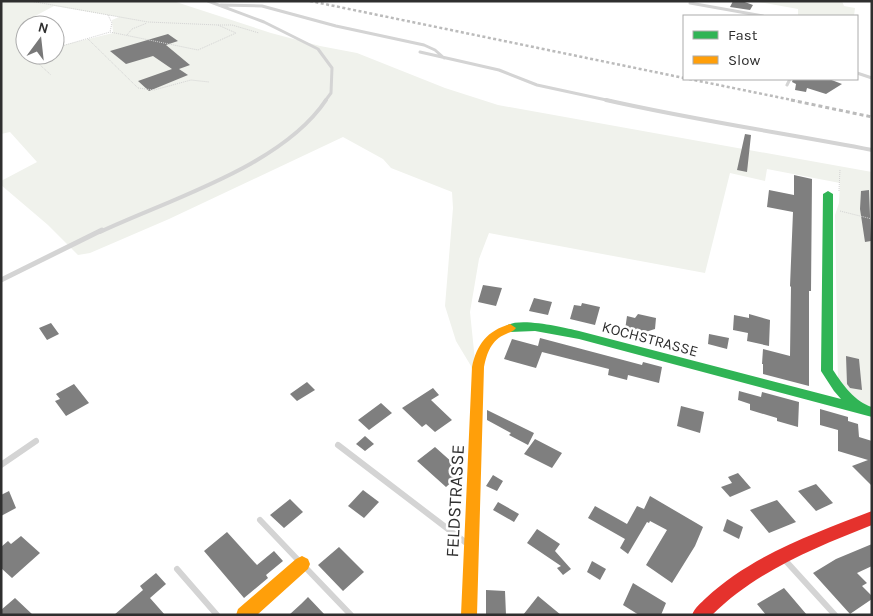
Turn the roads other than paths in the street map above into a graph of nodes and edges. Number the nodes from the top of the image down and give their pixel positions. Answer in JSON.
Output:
{"nodes":[{"id":1,"x":208,"y":1,"type":"edge"},
{"id":2,"x":690,"y":3,"type":"dead end"},
{"id":3,"x":219,"y":5,"type":"junction"},
{"id":4,"x":757,"y":15,"type":"edge"},
{"id":5,"x":420,"y":52,"type":"dead end"},
{"id":6,"x":444,"y":58,"type":"junction"},
{"id":7,"x":858,"y":73,"type":"edge"},
{"id":8,"x":872,"y":78,"type":"edge"},
{"id":9,"x":790,"y":80,"type":"edge"},
{"id":10,"x":787,"y":85,"type":"dead end"},
{"id":11,"x":872,"y":150,"type":"edge"},
{"id":12,"x":828,"y":194,"type":"dead end"},
{"id":13,"x":1,"y":280,"type":"edge"},
{"id":14,"x":478,"y":390,"type":"joint"},
{"id":15,"x":858,"y":408,"type":"junction"},
{"id":16,"x":872,"y":412,"type":"edge"},
{"id":17,"x":36,"y":441,"type":"dead end"},
{"id":18,"x":338,"y":445,"type":"dead end"},
{"id":19,"x":1,"y":465,"type":"edge"},
{"id":20,"x":872,"y":518,"type":"edge"},
{"id":21,"x":260,"y":520,"type":"dead end"},
{"id":22,"x":470,"y":546,"type":"junction"},
{"id":23,"x":782,"y":556,"type":"junction"},
{"id":24,"x":302,"y":564,"type":"junction"},
{"id":25,"x":177,"y":569,"type":"dead end"},
{"id":26,"x":217,"y":615,"type":"edge"},
{"id":27,"x":244,"y":615,"type":"edge"},
{"id":28,"x":351,"y":615,"type":"edge"},
{"id":29,"x":469,"y":615,"type":"edge"},
{"id":30,"x":700,"y":615,"type":"edge"},
{"id":31,"x":835,"y":615,"type":"edge"}],
"edges":[{"from":1,"to":3,"type":"lane"},
{"from":2,"to":4,"type":"lane"},
{"from":3,"to":6,"type":"lane"},
{"from":3,"to":13,"type":"lane"},
{"from":5,"to":6,"type":"lane"},
{"from":6,"to":11,"type":"lane"},
{"from":7,"to":8,"type":"lane"},
{"from":9,"to":10,"type":"lane"},
{"from":12,"to":15,"type":"street","name":"KOCHSTRASSE"},
{"from":14,"to":15,"type":"street","name":"KOCHSTRASSE"},
{"from":14,"to":22,"type":"street","name":"FELDSTRASSE"},
{"from":15,"to":16,"type":"street","name":"KOCHSTRASSE"},
{"from":17,"to":19,"type":"lane"},
{"from":18,"to":22,"type":"lane"},
{"from":20,"to":23,"type":"street"},
{"from":21,"to":24,"type":"lane"},
{"from":22,"to":29,"type":"street","name":"FELDSTRASSE"},
{"from":23,"to":30,"type":"street"},
{"from":23,"to":31,"type":"lane"},
{"from":24,"to":27,"type":"street"},
{"from":24,"to":28,"type":"lane"},
{"from":25,"to":26,"type":"lane"}]}
